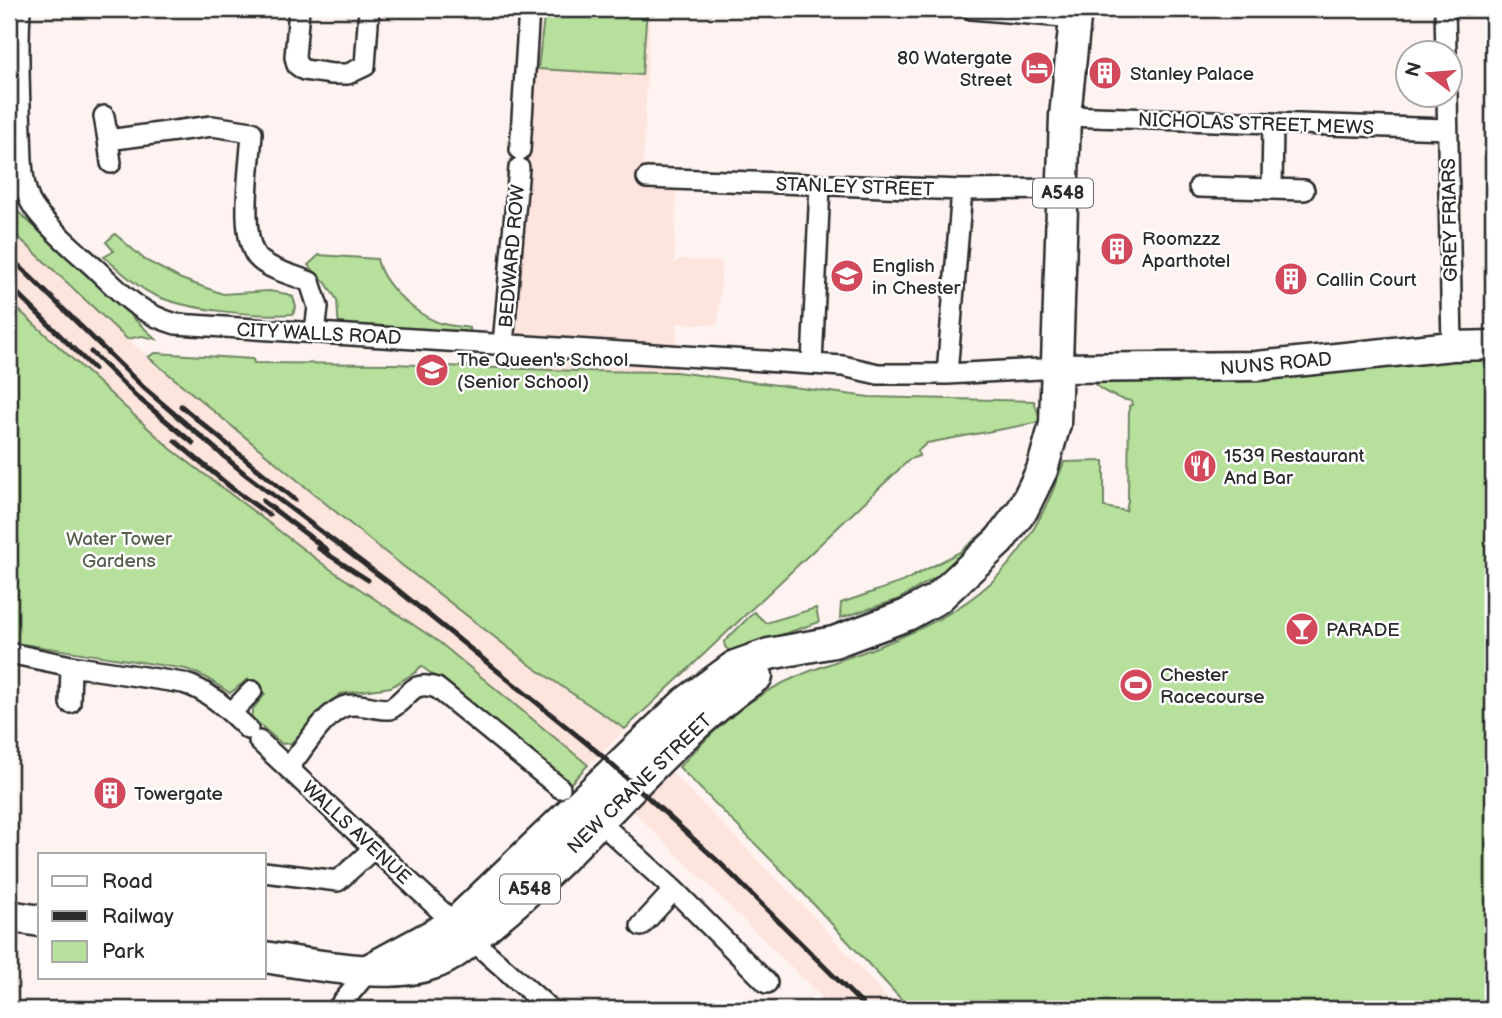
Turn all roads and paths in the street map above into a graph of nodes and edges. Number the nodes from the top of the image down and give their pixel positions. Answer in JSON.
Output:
{"nodes":[{"id":1,"x":20,"y":9,"type":"edge"},
{"id":2,"x":299,"y":9,"type":"edge"},
{"id":3,"x":369,"y":9,"type":"edge"},
{"id":4,"x":529,"y":9,"type":"edge"},
{"id":5,"x":971,"y":9,"type":"edge"},
{"id":6,"x":1445,"y":9,"type":"edge"},
{"id":7,"x":1074,"y":12,"type":"edge"},
{"id":8,"x":1446,"y":38,"type":"edge"},
{"id":9,"x":1447,"y":108,"type":"edge"},
{"id":10,"x":104,"y":116,"type":"dead end"},
{"id":11,"x":1065,"y":116,"type":"junction"},
{"id":12,"x":1273,"y":124,"type":"junction"},
{"id":13,"x":1447,"y":129,"type":"junction"},
{"id":14,"x":108,"y":140,"type":"junction"},
{"id":15,"x":111,"y":163,"type":"dead end"},
{"id":16,"x":647,"y":178,"type":"dead end"},
{"id":17,"x":820,"y":185,"type":"junction"},
{"id":18,"x":1199,"y":187,"type":"dead end"},
{"id":19,"x":1063,"y":189,"type":"junction"},
{"id":20,"x":1272,"y":189,"type":"junction"},
{"id":21,"x":962,"y":190,"type":"junction"},
{"id":22,"x":1304,"y":190,"type":"dead end"},
{"id":23,"x":315,"y":332,"type":"junction"},
{"id":24,"x":503,"y":344,"type":"junction"},
{"id":25,"x":1493,"y":345,"type":"edge"},
{"id":26,"x":1452,"y":346,"type":"junction"},
{"id":27,"x":811,"y":364,"type":"junction"},
{"id":28,"x":1058,"y":368,"type":"junction"},
{"id":29,"x":947,"y":374,"type":"junction"},
{"id":30,"x":9,"y":653,"type":"edge"},
{"id":31,"x":71,"y":666,"type":"junction"},
{"id":32,"x":252,"y":691,"type":"dead end"},
{"id":33,"x":70,"y":703,"type":"dead end"},
{"id":34,"x":231,"y":713,"type":"junction"},
{"id":35,"x":289,"y":767,"type":"junction"},
{"id":36,"x":580,"y":804,"type":"junction"},
{"id":37,"x":374,"y":848,"type":"junction"},
{"id":38,"x":266,"y":873,"type":"edge"},
{"id":39,"x":674,"y":890,"type":"junction"},
{"id":40,"x":9,"y":916,"type":"edge"},
{"id":41,"x":38,"y":921,"type":"edge"},
{"id":42,"x":642,"y":926,"type":"dead end"},
{"id":43,"x":463,"y":931,"type":"junction"},
{"id":44,"x":266,"y":957,"type":"edge"},
{"id":45,"x":370,"y":969,"type":"junction"},
{"id":46,"x":767,"y":983,"type":"dead end"},
{"id":47,"x":337,"y":1009,"type":"edge"},
{"id":48,"x":550,"y":1009,"type":"edge"}],
"edges":[{"from":1,"to":23,"type":"street","name":"CITY WALLS ROAD"},
{"from":2,"to":3,"type":"street"},
{"from":4,"to":24,"type":"street","name":"BEDWARD ROW"},
{"from":5,"to":7,"type":"street"},
{"from":6,"to":8,"type":"street"},
{"from":7,"to":11,"type":"main road","number":"A548"},
{"from":9,"to":13,"type":"street","name":"GREY FRIARS"},
{"from":10,"to":14,"type":"street"},
{"from":11,"to":12,"type":"street","name":"NICHOLAS STREET MEWS"},
{"from":11,"to":19,"type":"main road","number":"A548"},
{"from":12,"to":13,"type":"street","name":"NICHOLAS STREET MEWS"},
{"from":12,"to":20,"type":"street"},
{"from":13,"to":26,"type":"street","name":"GREY FRIARS"},
{"from":14,"to":15,"type":"street"},
{"from":14,"to":23,"type":"street"},
{"from":16,"to":17,"type":"street","name":"STANLEY STREET"},
{"from":17,"to":21,"type":"street","name":"STANLEY STREET"},
{"from":17,"to":27,"type":"street"},
{"from":18,"to":20,"type":"street"},
{"from":19,"to":21,"type":"street","name":"STANLEY STREET"},
{"from":19,"to":28,"type":"main road","number":"A548"},
{"from":20,"to":22,"type":"street"},
{"from":21,"to":29,"type":"street"},
{"from":23,"to":24,"type":"street","name":"CITY WALLS ROAD"},
{"from":24,"to":27,"type":"street","name":"CITY WALLS ROAD"},
{"from":25,"to":26,"type":"street","name":"NUNS ROAD"},
{"from":26,"to":28,"type":"street","name":"NUNS ROAD"},
{"from":27,"to":29,"type":"street","name":"CITY WALLS ROAD"},
{"from":28,"to":29,"type":"street","name":"CITY WALLS ROAD"},
{"from":28,"to":36,"type":"main road","name":"NEW CRANE STREET","number":"A548"},
{"from":30,"to":31,"type":"street","name":"WALLS AVENUE"},
{"from":31,"to":33,"type":"street"},
{"from":31,"to":34,"type":"street","name":"WALLS AVENUE"},
{"from":32,"to":34,"type":"street"},
{"from":34,"to":35,"type":"street","name":"WALLS AVENUE"},
{"from":35,"to":36,"type":"street"},
{"from":35,"to":37,"type":"street","name":"WALLS AVENUE"},
{"from":36,"to":39,"type":"street"},
{"from":36,"to":43,"type":"main road","name":"NEW CRANE STREET","number":"A548"},
{"from":37,"to":38,"type":"street"},
{"from":37,"to":43,"type":"street","name":"WALLS AVENUE"},
{"from":39,"to":42,"type":"street"},
{"from":39,"to":46,"type":"street"},
{"from":40,"to":41,"type":"main road"},
{"from":43,"to":45,"type":"main road","name":"NEW CRANE STREET","number":"A548"},
{"from":43,"to":48,"type":"street","name":"WALLS AVENUE"},
{"from":44,"to":45,"type":"main road"},
{"from":45,"to":47,"type":"street"}]}
